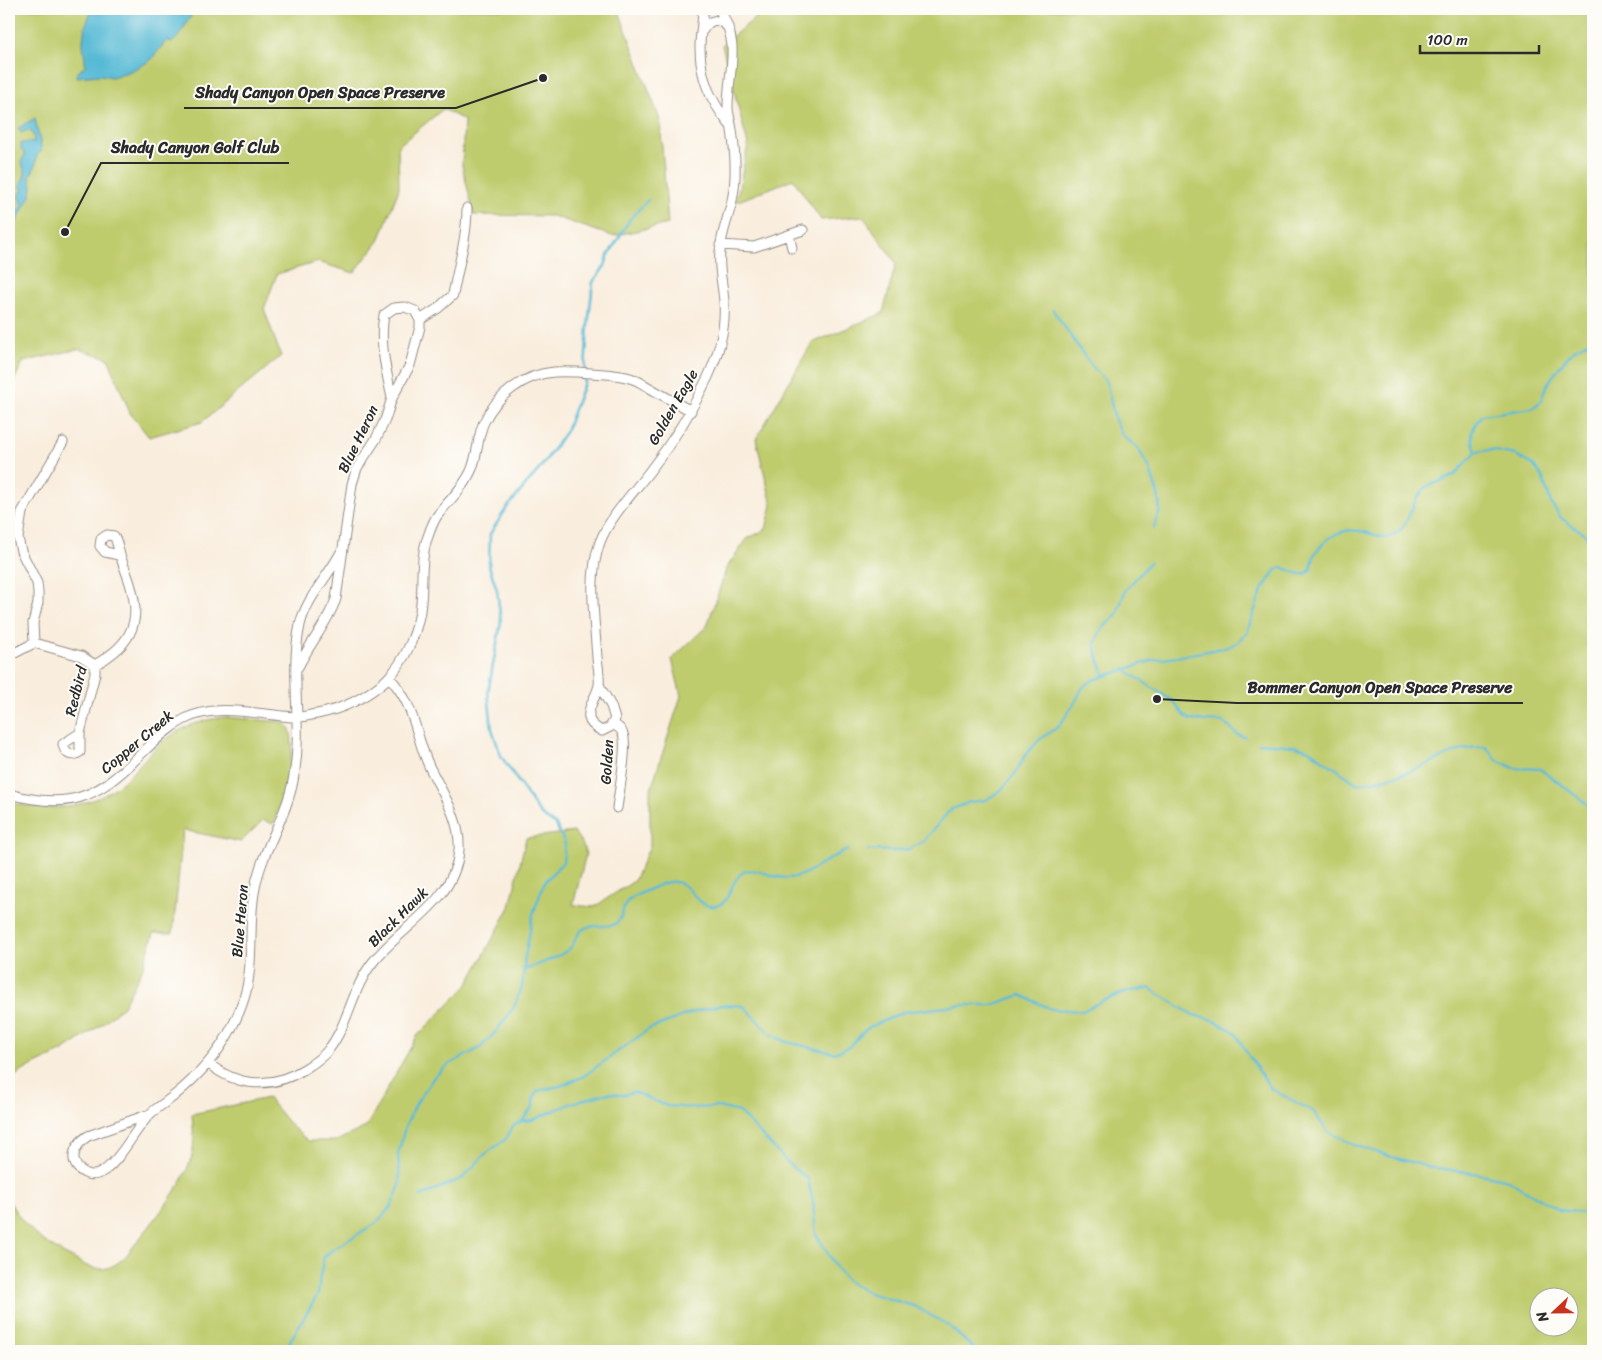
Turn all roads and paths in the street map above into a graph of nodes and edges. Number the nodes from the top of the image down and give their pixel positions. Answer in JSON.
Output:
{"nodes":[{"id":1,"x":703,"y":9,"type":"edge"},
{"id":2,"x":719,"y":9,"type":"edge"},
{"id":3,"x":728,"y":27,"type":"junction"},
{"id":4,"x":701,"y":32,"type":"junction"},
{"id":5,"x":732,"y":127,"type":"junction"},
{"id":6,"x":467,"y":208,"type":"dead end"},
{"id":7,"x":803,"y":230,"type":"dead end"},
{"id":8,"x":789,"y":235,"type":"junction"},
{"id":9,"x":720,"y":245,"type":"junction"},
{"id":10,"x":792,"y":248,"type":"dead end"},
{"id":11,"x":420,"y":320,"type":"junction"},
{"id":12,"x":392,"y":398,"type":"junction"},
{"id":13,"x":691,"y":411,"type":"junction"},
{"id":14,"x":63,"y":442,"type":"dead end"},
{"id":15,"x":341,"y":552,"type":"junction"},
{"id":16,"x":119,"y":555,"type":"dead end"},
{"id":17,"x":34,"y":643,"type":"junction"},
{"id":18,"x":9,"y":656,"type":"edge"},
{"id":19,"x":94,"y":664,"type":"junction"},
{"id":20,"x":296,"y":671,"type":"junction"},
{"id":21,"x":389,"y":678,"type":"junction"},
{"id":22,"x":599,"y":685,"type":"junction"},
{"id":23,"x":297,"y":718,"type":"junction"},
{"id":24,"x":612,"y":724,"type":"junction"},
{"id":25,"x":80,"y":733,"type":"dead end"},
{"id":26,"x":9,"y":794,"type":"edge"},
{"id":27,"x":617,"y":808,"type":"dead end"},
{"id":28,"x":208,"y":1063,"type":"junction"},
{"id":29,"x":150,"y":1114,"type":"junction"}],
"edges":[{"from":1,"to":4,"type":"street"},
{"from":2,"to":3,"type":"street","name":"Golden Eagle"},
{"from":3,"to":4,"type":"street"},
{"from":3,"to":5,"type":"street","name":"Golden Eagle"},
{"from":4,"to":5,"type":"street"},
{"from":5,"to":9,"type":"street","name":"Golden Eagle"},
{"from":6,"to":11,"type":"street"},
{"from":7,"to":8,"type":"street"},
{"from":8,"to":9,"type":"street"},
{"from":8,"to":10,"type":"street"},
{"from":9,"to":13,"type":"street","name":"Golden Eagle"},
{"from":11,"to":12,"type":"street","name":"Blue Heron"},
{"from":11,"to":12,"type":"street","name":"Blue Heron"},
{"from":12,"to":15,"type":"street","name":"Blue Heron"},
{"from":13,"to":21,"type":"street","name":"Copper Creek"},
{"from":13,"to":22,"type":"street","name":"Golden Eagle"},
{"from":14,"to":17,"type":"street"},
{"from":15,"to":20,"type":"street","name":"Blue Heron"},
{"from":15,"to":20,"type":"street","name":"Blue Heron"},
{"from":16,"to":19,"type":"street","name":"Redbird"},
{"from":17,"to":18,"type":"street"},
{"from":17,"to":19,"type":"street"},
{"from":19,"to":25,"type":"street","name":"Redbird"},
{"from":20,"to":23,"type":"street","name":"Blue Heron"},
{"from":21,"to":23,"type":"street","name":"Copper Creek"},
{"from":21,"to":28,"type":"street","name":"Black Hawk"},
{"from":22,"to":24,"type":"street","name":"Golden Eagle"},
{"from":22,"to":24,"type":"street","name":"Golden Eagle"},
{"from":23,"to":26,"type":"street","name":"Copper Creek"},
{"from":23,"to":28,"type":"street","name":"Blue Heron"},
{"from":24,"to":27,"type":"street","name":"Golden"},
{"from":28,"to":29,"type":"street","name":"Blue Heron"},
{"from":29,"to":29,"type":"street","name":"Blue Heron"}]}
